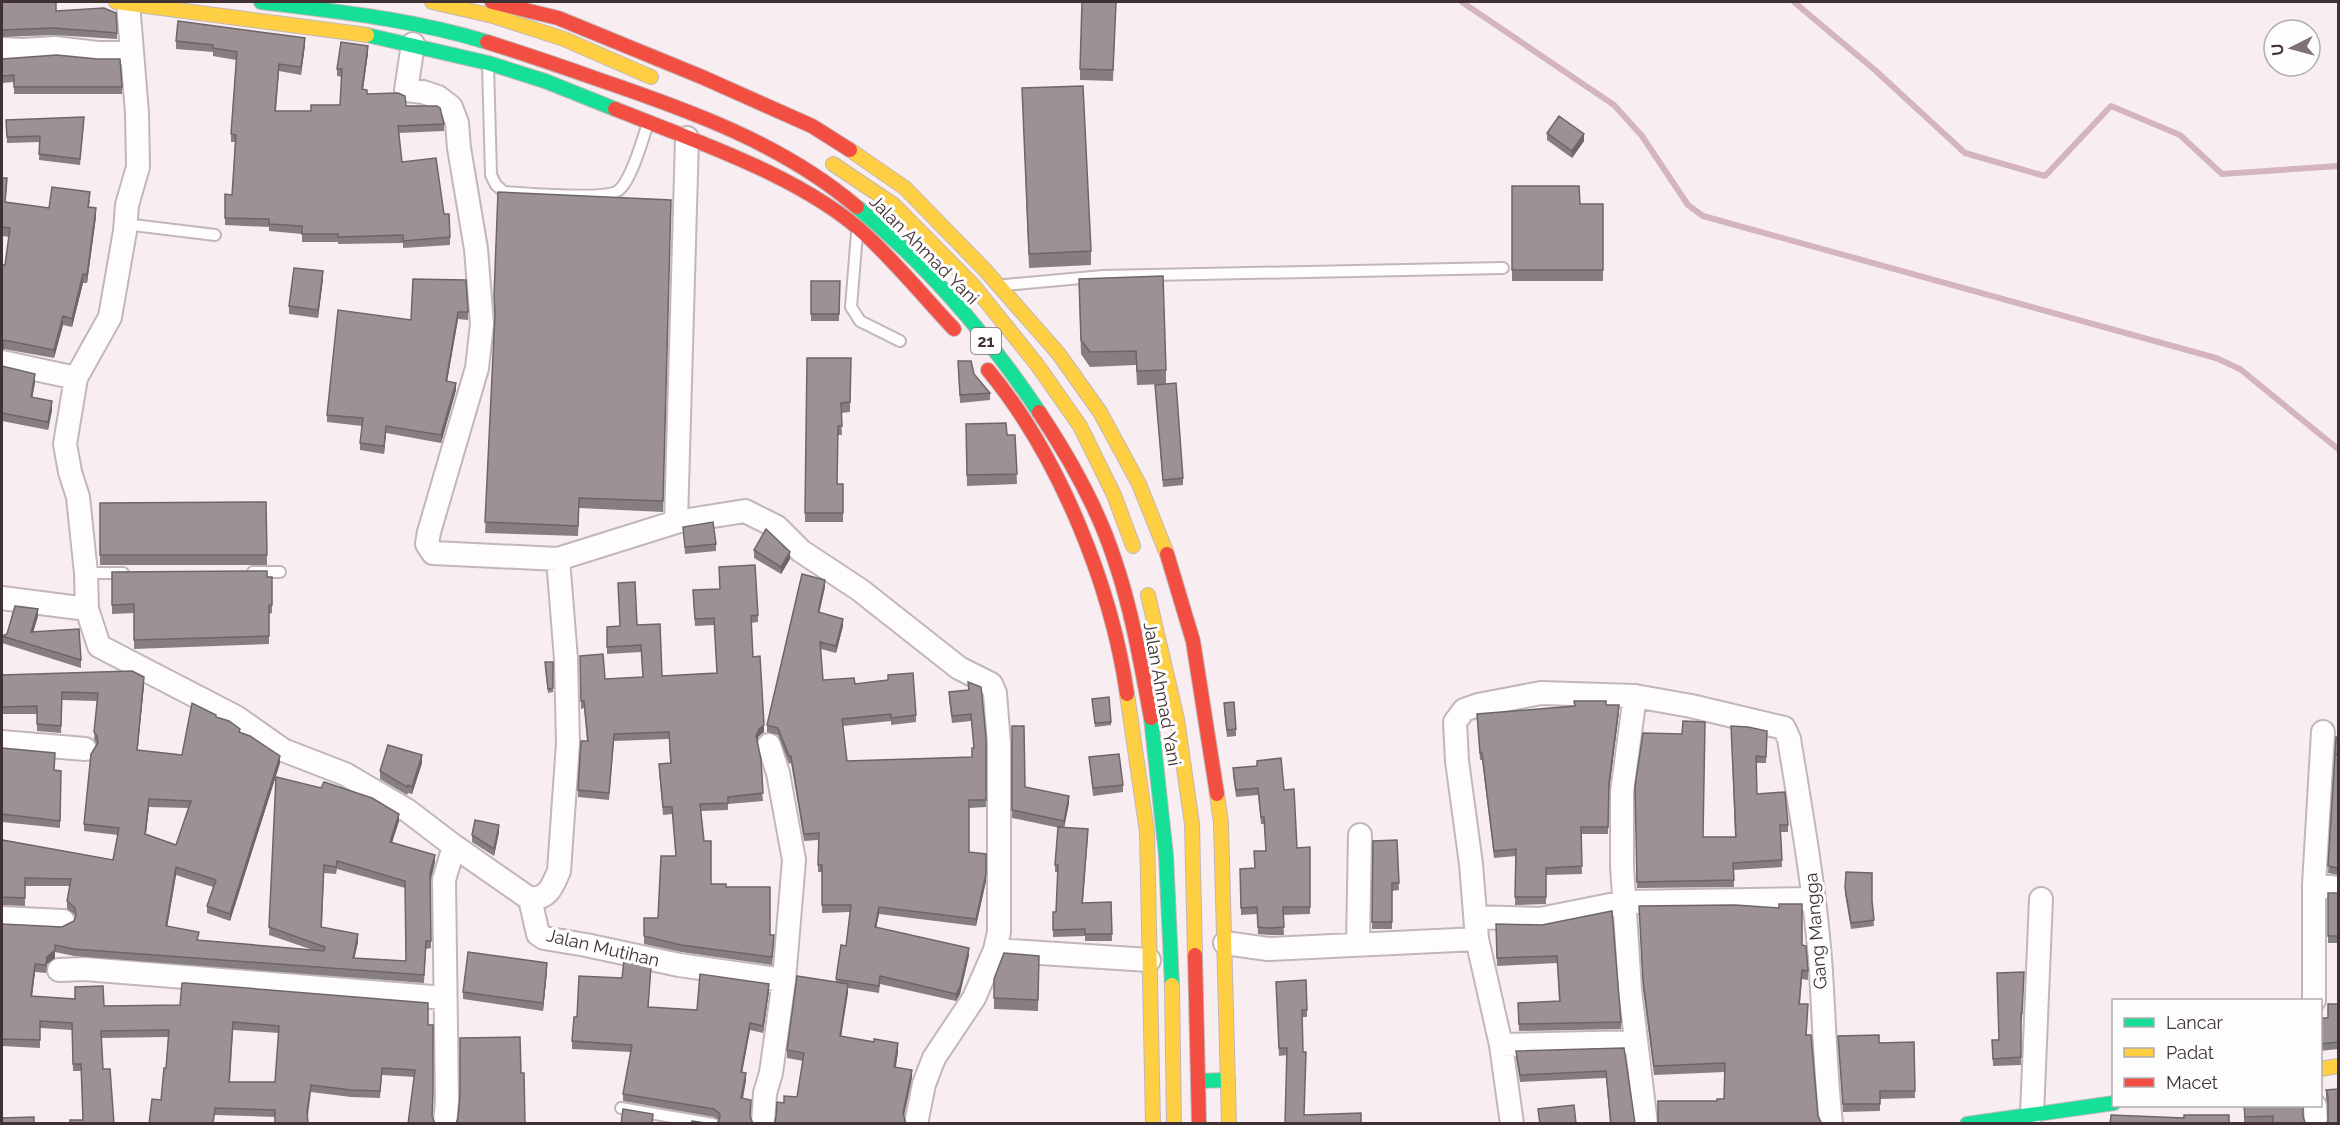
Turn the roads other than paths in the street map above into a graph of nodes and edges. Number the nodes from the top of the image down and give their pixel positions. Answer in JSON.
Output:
{"nodes":[{"id":1,"x":122,"y":2,"type":"edge"},
{"id":2,"x":261,"y":2,"type":"edge"},
{"id":3,"x":432,"y":2,"type":"edge"},
{"id":4,"x":492,"y":2,"type":"edge"},
{"id":5,"x":413,"y":44,"type":"junction"},
{"id":6,"x":2,"y":48,"type":"edge"},
{"id":7,"x":131,"y":53,"type":"junction"},
{"id":8,"x":488,"y":63,"type":"junction"},
{"id":9,"x":662,"y":81,"type":"dead end"},
{"id":10,"x":648,"y":123,"type":"junction"},
{"id":11,"x":687,"y":138,"type":"junction"},
{"id":12,"x":822,"y":156,"type":"dead end"},
{"id":13,"x":125,"y":224,"type":"junction"},
{"id":14,"x":857,"y":229,"type":"junction"},
{"id":15,"x":215,"y":236,"type":"dead end"},
{"id":16,"x":1503,"y":268,"type":"dead end"},
{"id":17,"x":999,"y":285,"type":"junction"},
{"id":18,"x":962,"y":339,"type":"dead end"},
{"id":19,"x":900,"y":341,"type":"dead end"},
{"id":20,"x":977,"y":357,"type":"dead end"},
{"id":21,"x":2,"y":362,"type":"edge"},
{"id":22,"x":76,"y":378,"type":"junction"},
{"id":23,"x":676,"y":522,"type":"junction"},
{"id":24,"x":558,"y":559,"type":"junction"},
{"id":25,"x":1137,"y":559,"type":"dead end"},
{"id":26,"x":246,"y":572,"type":"edge"},
{"id":27,"x":280,"y":572,"type":"dead end"},
{"id":28,"x":86,"y":573,"type":"junction"},
{"id":29,"x":131,"y":573,"type":"edge"},
{"id":30,"x":1144,"y":581,"type":"dead end"},
{"id":31,"x":2,"y":598,"type":"edge"},
{"id":32,"x":87,"y":609,"type":"junction"},
{"id":33,"x":1635,"y":696,"type":"junction"},
{"id":34,"x":2323,"y":732,"type":"dead end"},
{"id":35,"x":2,"y":742,"type":"edge"},
{"id":36,"x":769,"y":745,"type":"dead end"},
{"id":37,"x":85,"y":748,"type":"dead end"},
{"id":38,"x":1360,"y":835,"type":"dead end"},
{"id":39,"x":454,"y":846,"type":"junction"},
{"id":40,"x":2314,"y":885,"type":"junction"},
{"id":41,"x":2338,"y":888,"type":"edge"},
{"id":42,"x":530,"y":899,"type":"junction"},
{"id":43,"x":1814,"y":899,"type":"junction"},
{"id":44,"x":2041,"y":899,"type":"dead end"},
{"id":45,"x":1625,"y":902,"type":"junction"},
{"id":46,"x":2,"y":918,"type":"edge"},
{"id":47,"x":63,"y":921,"type":"dead end"},
{"id":48,"x":1477,"y":928,"type":"junction"},
{"id":49,"x":1225,"y":943,"type":"junction"},
{"id":50,"x":1358,"y":944,"type":"junction"},
{"id":51,"x":995,"y":950,"type":"junction"},
{"id":52,"x":1149,"y":960,"type":"junction"},
{"id":53,"x":59,"y":970,"type":"dead end"},
{"id":54,"x":784,"y":980,"type":"junction"},
{"id":55,"x":445,"y":998,"type":"junction"},
{"id":56,"x":2314,"y":999,"type":"edge"},
{"id":57,"x":1636,"y":1042,"type":"junction"},
{"id":58,"x":1501,"y":1045,"type":"junction"},
{"id":59,"x":1173,"y":1048,"type":"junction"},
{"id":60,"x":1151,"y":1049,"type":"junction"},
{"id":61,"x":2338,"y":1066,"type":"edge"},
{"id":62,"x":2322,"y":1069,"type":"edge"},
{"id":63,"x":1228,"y":1080,"type":"junction"},
{"id":64,"x":1198,"y":1081,"type":"junction"},
{"id":65,"x":2112,"y":1103,"type":"edge"},
{"id":66,"x":2315,"y":1107,"type":"edge"},
{"id":67,"x":621,"y":1108,"type":"edge"},
{"id":68,"x":2041,"y":1117,"type":"edge"},
{"id":69,"x":445,"y":1124,"type":"edge"},
{"id":70,"x":713,"y":1124,"type":"edge"},
{"id":71,"x":763,"y":1124,"type":"edge"},
{"id":72,"x":916,"y":1124,"type":"edge"},
{"id":73,"x":1153,"y":1124,"type":"edge"},
{"id":74,"x":1174,"y":1124,"type":"edge"},
{"id":75,"x":1199,"y":1124,"type":"edge"},
{"id":76,"x":1229,"y":1124,"type":"edge"},
{"id":77,"x":1512,"y":1124,"type":"edge"},
{"id":78,"x":1646,"y":1124,"type":"edge"},
{"id":79,"x":1831,"y":1124,"type":"edge"},
{"id":80,"x":1967,"y":1124,"type":"edge"},
{"id":81,"x":2316,"y":1124,"type":"edge"}],
"edges":[{"from":1,"to":5,"type":"main road"},
{"from":1,"to":7,"type":"street"},
{"from":2,"to":59,"type":"main road","name":"Jalan Ahmad Yani","number":"21"},
{"from":3,"to":9,"type":"main road"},
{"from":4,"to":17,"type":"main road"},
{"from":5,"to":8,"type":"main road"},
{"from":5,"to":24,"type":"street"},
{"from":6,"to":7,"type":"street"},
{"from":7,"to":13,"type":"street"},
{"from":8,"to":10,"type":"main road"},
{"from":8,"to":10,"type":"lane"},
{"from":10,"to":11,"type":"main road"},
{"from":11,"to":14,"type":"main road"},
{"from":11,"to":23,"type":"street"},
{"from":12,"to":25,"type":"main road","name":"Jalan Ahmad Yani","number":"21"},
{"from":13,"to":15,"type":"lane"},
{"from":13,"to":22,"type":"street"},
{"from":14,"to":18,"type":"main road"},
{"from":14,"to":19,"type":"lane"},
{"from":16,"to":17,"type":"lane"},
{"from":17,"to":49,"type":"main road"},
{"from":20,"to":52,"type":"main road"},
{"from":21,"to":22,"type":"street"},
{"from":22,"to":28,"type":"street"},
{"from":23,"to":24,"type":"street"},
{"from":23,"to":51,"type":"street"},
{"from":24,"to":42,"type":"street"},
{"from":26,"to":27,"type":"lane"},
{"from":28,"to":29,"type":"lane"},
{"from":28,"to":32,"type":"street"},
{"from":30,"to":64,"type":"main road","name":"Jalan Ahmad Yani"},
{"from":31,"to":32,"type":"street"},
{"from":32,"to":39,"type":"street"},
{"from":33,"to":43,"type":"street","name":"Gang Mangga"},
{"from":33,"to":45,"type":"street"},
{"from":33,"to":48,"type":"street"},
{"from":34,"to":40,"type":"street"},
{"from":35,"to":37,"type":"street"},
{"from":36,"to":54,"type":"street"},
{"from":38,"to":50,"type":"street"},
{"from":39,"to":42,"type":"street"},
{"from":39,"to":55,"type":"street"},
{"from":40,"to":41,"type":"street"},
{"from":40,"to":56,"type":"street"},
{"from":42,"to":54,"type":"street","name":"Jalan Mutihan"},
{"from":43,"to":45,"type":"street"},
{"from":43,"to":79,"type":"street","name":"Gang Mangga"},
{"from":44,"to":68,"type":"street"},
{"from":45,"to":48,"type":"street"},
{"from":45,"to":57,"type":"street"},
{"from":46,"to":47,"type":"street"},
{"from":48,"to":50,"type":"street"},
{"from":48,"to":58,"type":"street"},
{"from":49,"to":50,"type":"street"},
{"from":49,"to":63,"type":"main road"},
{"from":51,"to":52,"type":"street"},
{"from":51,"to":72,"type":"street"},
{"from":52,"to":60,"type":"main road"},
{"from":53,"to":55,"type":"street"},
{"from":54,"to":71,"type":"street"},
{"from":55,"to":69,"type":"street"},
{"from":57,"to":58,"type":"street"},
{"from":57,"to":78,"type":"street"},
{"from":58,"to":77,"type":"street"},
{"from":59,"to":60,"type":"main road"},
{"from":59,"to":74,"type":"main road","name":"Jalan Ahmad Yani","number":"21"},
{"from":60,"to":73,"type":"main road"},
{"from":61,"to":62,"type":"main road"},
{"from":63,"to":64,"type":"main road"},
{"from":63,"to":76,"type":"main road"},
{"from":64,"to":75,"type":"main road","name":"Jalan Ahmad Yani"},
{"from":65,"to":68,"type":"main road"},
{"from":66,"to":81,"type":"street"},
{"from":67,"to":70,"type":"lane"},
{"from":68,"to":80,"type":"main road"}]}
